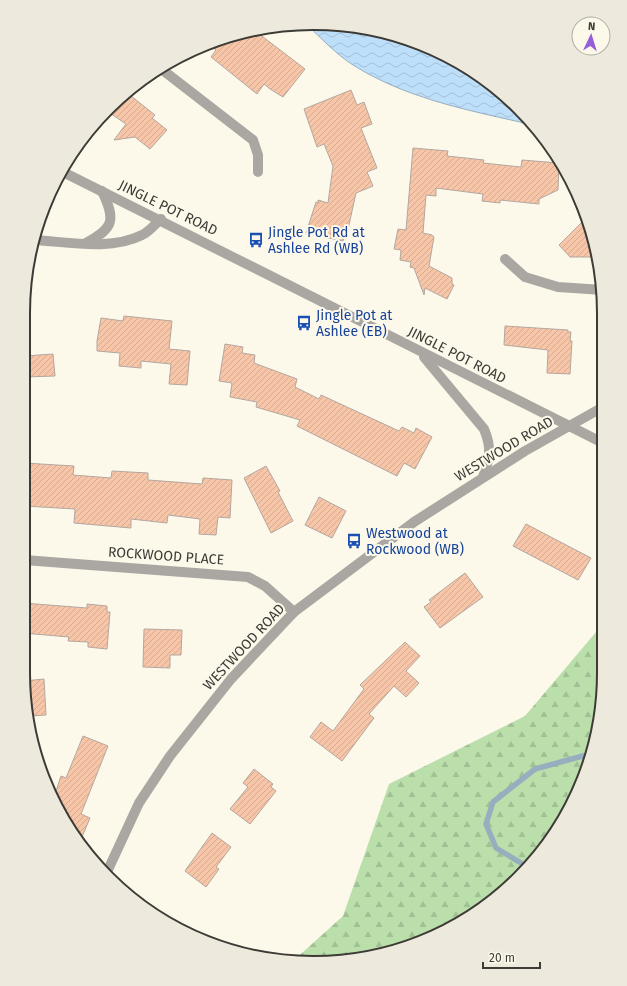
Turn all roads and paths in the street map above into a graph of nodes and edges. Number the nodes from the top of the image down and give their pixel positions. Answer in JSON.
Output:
{"nodes":[{"id":1,"x":165,"y":72,"type":"edge"},
{"id":2,"x":258,"y":172,"type":"dead end"},
{"id":3,"x":67,"y":174,"type":"edge"},
{"id":4,"x":102,"y":191,"type":"junction"},
{"id":5,"x":161,"y":219,"type":"junction"},
{"id":6,"x":40,"y":240,"type":"edge"},
{"id":7,"x":85,"y":243,"type":"junction"},
{"id":8,"x":505,"y":259,"type":"dead end"},
{"id":9,"x":596,"y":290,"type":"edge"},
{"id":10,"x":421,"y":353,"type":"junction"},
{"id":11,"x":597,"y":410,"type":"edge"},
{"id":12,"x":568,"y":426,"type":"junction"},
{"id":13,"x":597,"y":440,"type":"edge"},
{"id":14,"x":483,"y":477,"type":"junction"},
{"id":15,"x":30,"y":560,"type":"edge"},
{"id":16,"x":294,"y":612,"type":"junction"},
{"id":17,"x":109,"y":868,"type":"edge"}],
"edges":[{"from":1,"to":2,"type":"street"},
{"from":3,"to":4,"type":"street","name":"JINGLE POT ROAD"},
{"from":4,"to":5,"type":"street","name":"JINGLE POT ROAD"},
{"from":4,"to":7,"type":"street"},
{"from":5,"to":7,"type":"street"},
{"from":5,"to":10,"type":"street","name":"JINGLE POT ROAD"},
{"from":6,"to":7,"type":"street"},
{"from":8,"to":9,"type":"street"},
{"from":10,"to":12,"type":"street","name":"JINGLE POT ROAD"},
{"from":10,"to":14,"type":"street"},
{"from":11,"to":12,"type":"street","name":"WESTWOOD ROAD"},
{"from":12,"to":13,"type":"street","name":"JINGLE POT ROAD"},
{"from":12,"to":14,"type":"street","name":"WESTWOOD ROAD"},
{"from":14,"to":16,"type":"street","name":"WESTWOOD ROAD"},
{"from":15,"to":16,"type":"street","name":"ROCKWOOD PLACE"},
{"from":16,"to":17,"type":"street","name":"WESTWOOD ROAD"}]}
